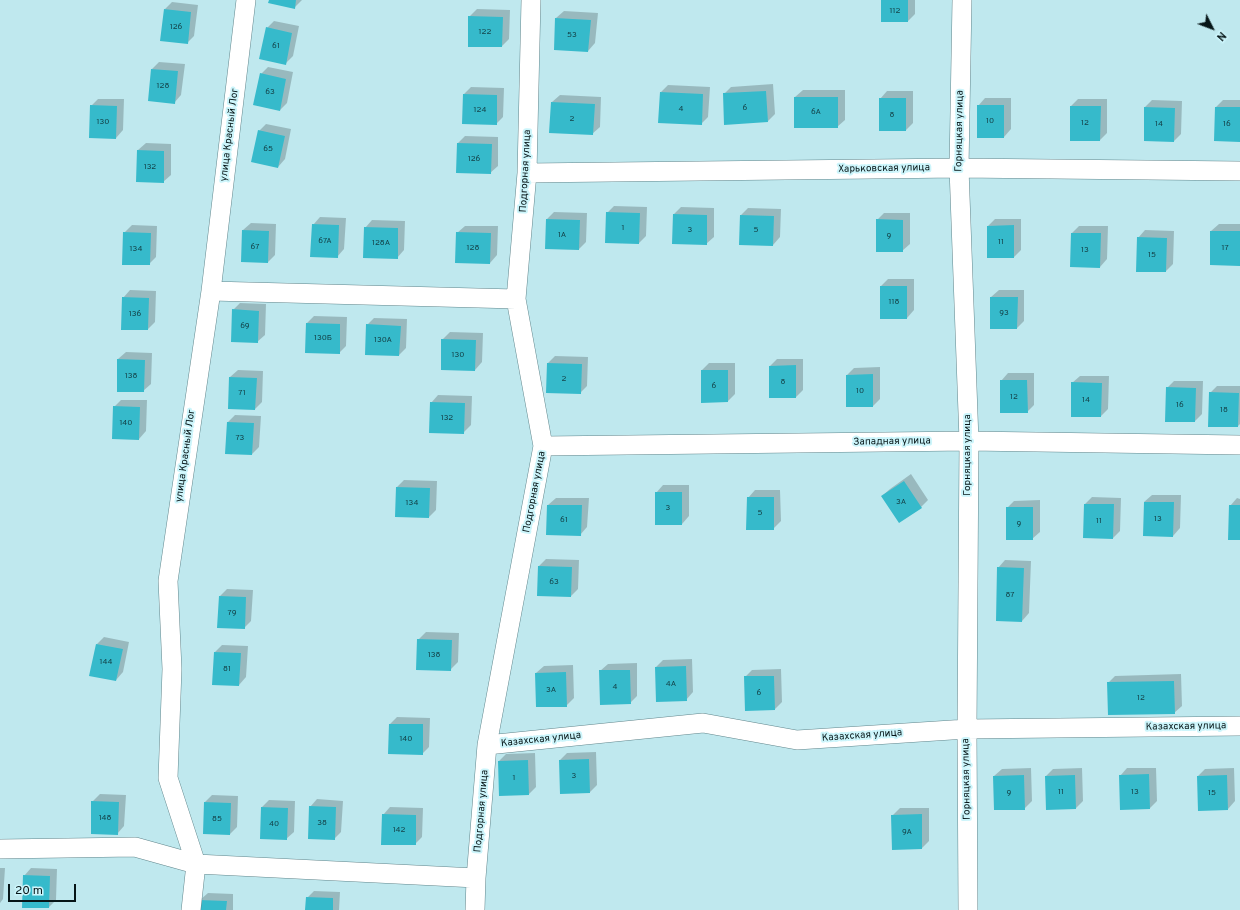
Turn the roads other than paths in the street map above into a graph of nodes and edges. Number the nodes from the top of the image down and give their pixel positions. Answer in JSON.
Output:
{"nodes":[{"id":1,"x":246,"y":0,"type":"edge"},
{"id":2,"x":531,"y":0,"type":"edge"},
{"id":3,"x":962,"y":0,"type":"edge"},
{"id":4,"x":959,"y":168,"type":"junction"},
{"id":5,"x":1240,"y":171,"type":"edge"},
{"id":6,"x":527,"y":173,"type":"junction"},
{"id":7,"x":210,"y":291,"type":"junction"},
{"id":8,"x":516,"y":299,"type":"junction"},
{"id":9,"x":968,"y":441,"type":"junction"},
{"id":10,"x":1240,"y":445,"type":"edge"},
{"id":11,"x":543,"y":446,"type":"junction"},
{"id":12,"x":1240,"y":726,"type":"edge"},
{"id":13,"x":967,"y":729,"type":"junction"},
{"id":14,"x":487,"y":745,"type":"junction"},
{"id":15,"x":0,"y":849,"type":"edge"},
{"id":16,"x":196,"y":864,"type":"junction"},
{"id":17,"x":476,"y":878,"type":"junction"},
{"id":18,"x":192,"y":910,"type":"edge"},
{"id":19,"x":475,"y":910,"type":"edge"},
{"id":20,"x":968,"y":910,"type":"edge"}],
"edges":[{"from":1,"to":7,"type":"street","name":"улица Красный Лог"},
{"from":2,"to":6,"type":"street","name":"Подгорная улица"},
{"from":3,"to":4,"type":"street","name":"Горняцкая улица"},
{"from":4,"to":5,"type":"street","name":"Харьковская улица"},
{"from":4,"to":6,"type":"street","name":"Харьковская улица"},
{"from":4,"to":9,"type":"street","name":"Горняцкая улица"},
{"from":6,"to":8,"type":"street","name":"Подгорная улица"},
{"from":7,"to":8,"type":"street"},
{"from":7,"to":16,"type":"street","name":"улица Красный Лог"},
{"from":8,"to":11,"type":"street","name":"Подгорная улица"},
{"from":9,"to":10,"type":"street","name":"Западная улица"},
{"from":9,"to":11,"type":"street","name":"Западная улица"},
{"from":9,"to":13,"type":"street","name":"Горняцкая улица"},
{"from":11,"to":14,"type":"street","name":"Подгорная улица"},
{"from":12,"to":13,"type":"street","name":"Казахская улица"},
{"from":13,"to":14,"type":"street","name":"Казахская улица"},
{"from":13,"to":20,"type":"street","name":"Горняцкая улица"},
{"from":14,"to":17,"type":"street","name":"Подгорная улица"},
{"from":15,"to":16,"type":"street"},
{"from":16,"to":17,"type":"street"},
{"from":16,"to":18,"type":"street","name":"улица Красный Лог"},
{"from":17,"to":19,"type":"street","name":"Подгорная улица"}]}
